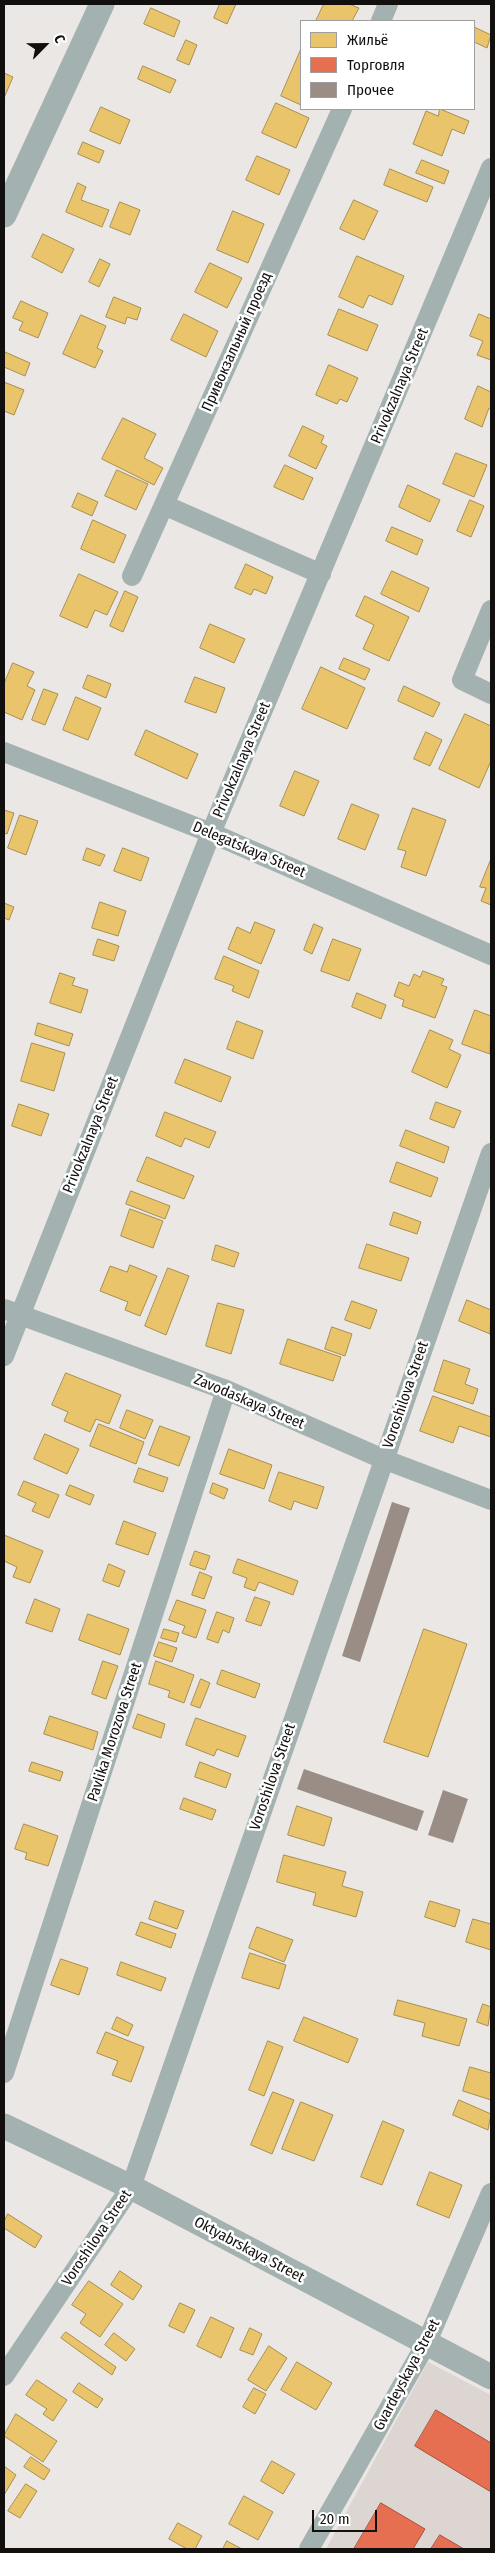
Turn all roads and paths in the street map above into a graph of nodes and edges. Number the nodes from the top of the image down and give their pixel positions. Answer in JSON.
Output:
{"nodes":[{"id":1,"x":102,"y":4,"type":"edge"},
{"id":2,"x":388,"y":4,"type":"edge"},
{"id":3,"x":381,"y":20,"type":"edge"},
{"id":4,"x":342,"y":110,"type":"edge"},
{"id":5,"x":491,"y":168,"type":"edge"},
{"id":6,"x":4,"y":215,"type":"edge"},
{"id":7,"x":164,"y":505,"type":"junction"},
{"id":8,"x":322,"y":574,"type":"junction"},
{"id":9,"x":132,"y":576,"type":"dead end"},
{"id":10,"x":491,"y":610,"type":"edge"},
{"id":11,"x":491,"y":694,"type":"edge"},
{"id":12,"x":4,"y":752,"type":"edge"},
{"id":13,"x":211,"y":833,"type":"junction"},
{"id":14,"x":491,"y":955,"type":"edge"},
{"id":15,"x":491,"y":1153,"type":"edge"},
{"id":16,"x":12,"y":1312,"type":"edge"},
{"id":17,"x":4,"y":1356,"type":"edge"},
{"id":18,"x":226,"y":1390,"type":"junction"},
{"id":19,"x":383,"y":1460,"type":"junction"},
{"id":20,"x":491,"y":1500,"type":"edge"},
{"id":21,"x":4,"y":2073,"type":"edge"},
{"id":22,"x":4,"y":2126,"type":"edge"},
{"id":23,"x":131,"y":2187,"type":"junction"},
{"id":24,"x":491,"y":2193,"type":"edge"},
{"id":25,"x":426,"y":2344,"type":"junction"},
{"id":26,"x":4,"y":2376,"type":"edge"},
{"id":27,"x":491,"y":2377,"type":"edge"},
{"id":28,"x":309,"y":2549,"type":"edge"}],
"edges":[{"from":1,"to":6,"type":"street"},
{"from":2,"to":3,"type":"street"},
{"from":4,"to":7,"type":"street","name":"Привокзальный проезд"},
{"from":5,"to":8,"type":"street","name":"Privokzalnaya Street"},
{"from":7,"to":8,"type":"street"},
{"from":7,"to":9,"type":"street","name":"Привокзальный проезд"},
{"from":8,"to":13,"type":"street","name":"Privokzalnaya Street"},
{"from":10,"to":11,"type":"street"},
{"from":12,"to":13,"type":"street","name":"Delegatskaya Street"},
{"from":13,"to":14,"type":"street","name":"Delegatskaya Street"},
{"from":13,"to":16,"type":"street","name":"Privokzalnaya Street"},
{"from":15,"to":19,"type":"street","name":"Voroshilova Street"},
{"from":16,"to":17,"type":"street","name":"Privokzalnaya Street"},
{"from":16,"to":18,"type":"street","name":"Zavodaskaya Street"},
{"from":18,"to":19,"type":"street","name":"Zavodaskaya Street"},
{"from":18,"to":21,"type":"street","name":"Pavlika Morozova Street"},
{"from":19,"to":20,"type":"street","name":"Zavodaskaya Street"},
{"from":19,"to":23,"type":"street","name":"Voroshilova Street"},
{"from":22,"to":23,"type":"street","name":"Oktyabrskaya Street"},
{"from":23,"to":25,"type":"street","name":"Oktyabrskaya Street"},
{"from":23,"to":26,"type":"street","name":"Voroshilova Street"},
{"from":24,"to":25,"type":"street","name":"Gvardeyskaya Street"},
{"from":25,"to":27,"type":"street","name":"Oktyabrskaya Street"},
{"from":25,"to":28,"type":"street","name":"Gvardeyskaya Street"}]}
